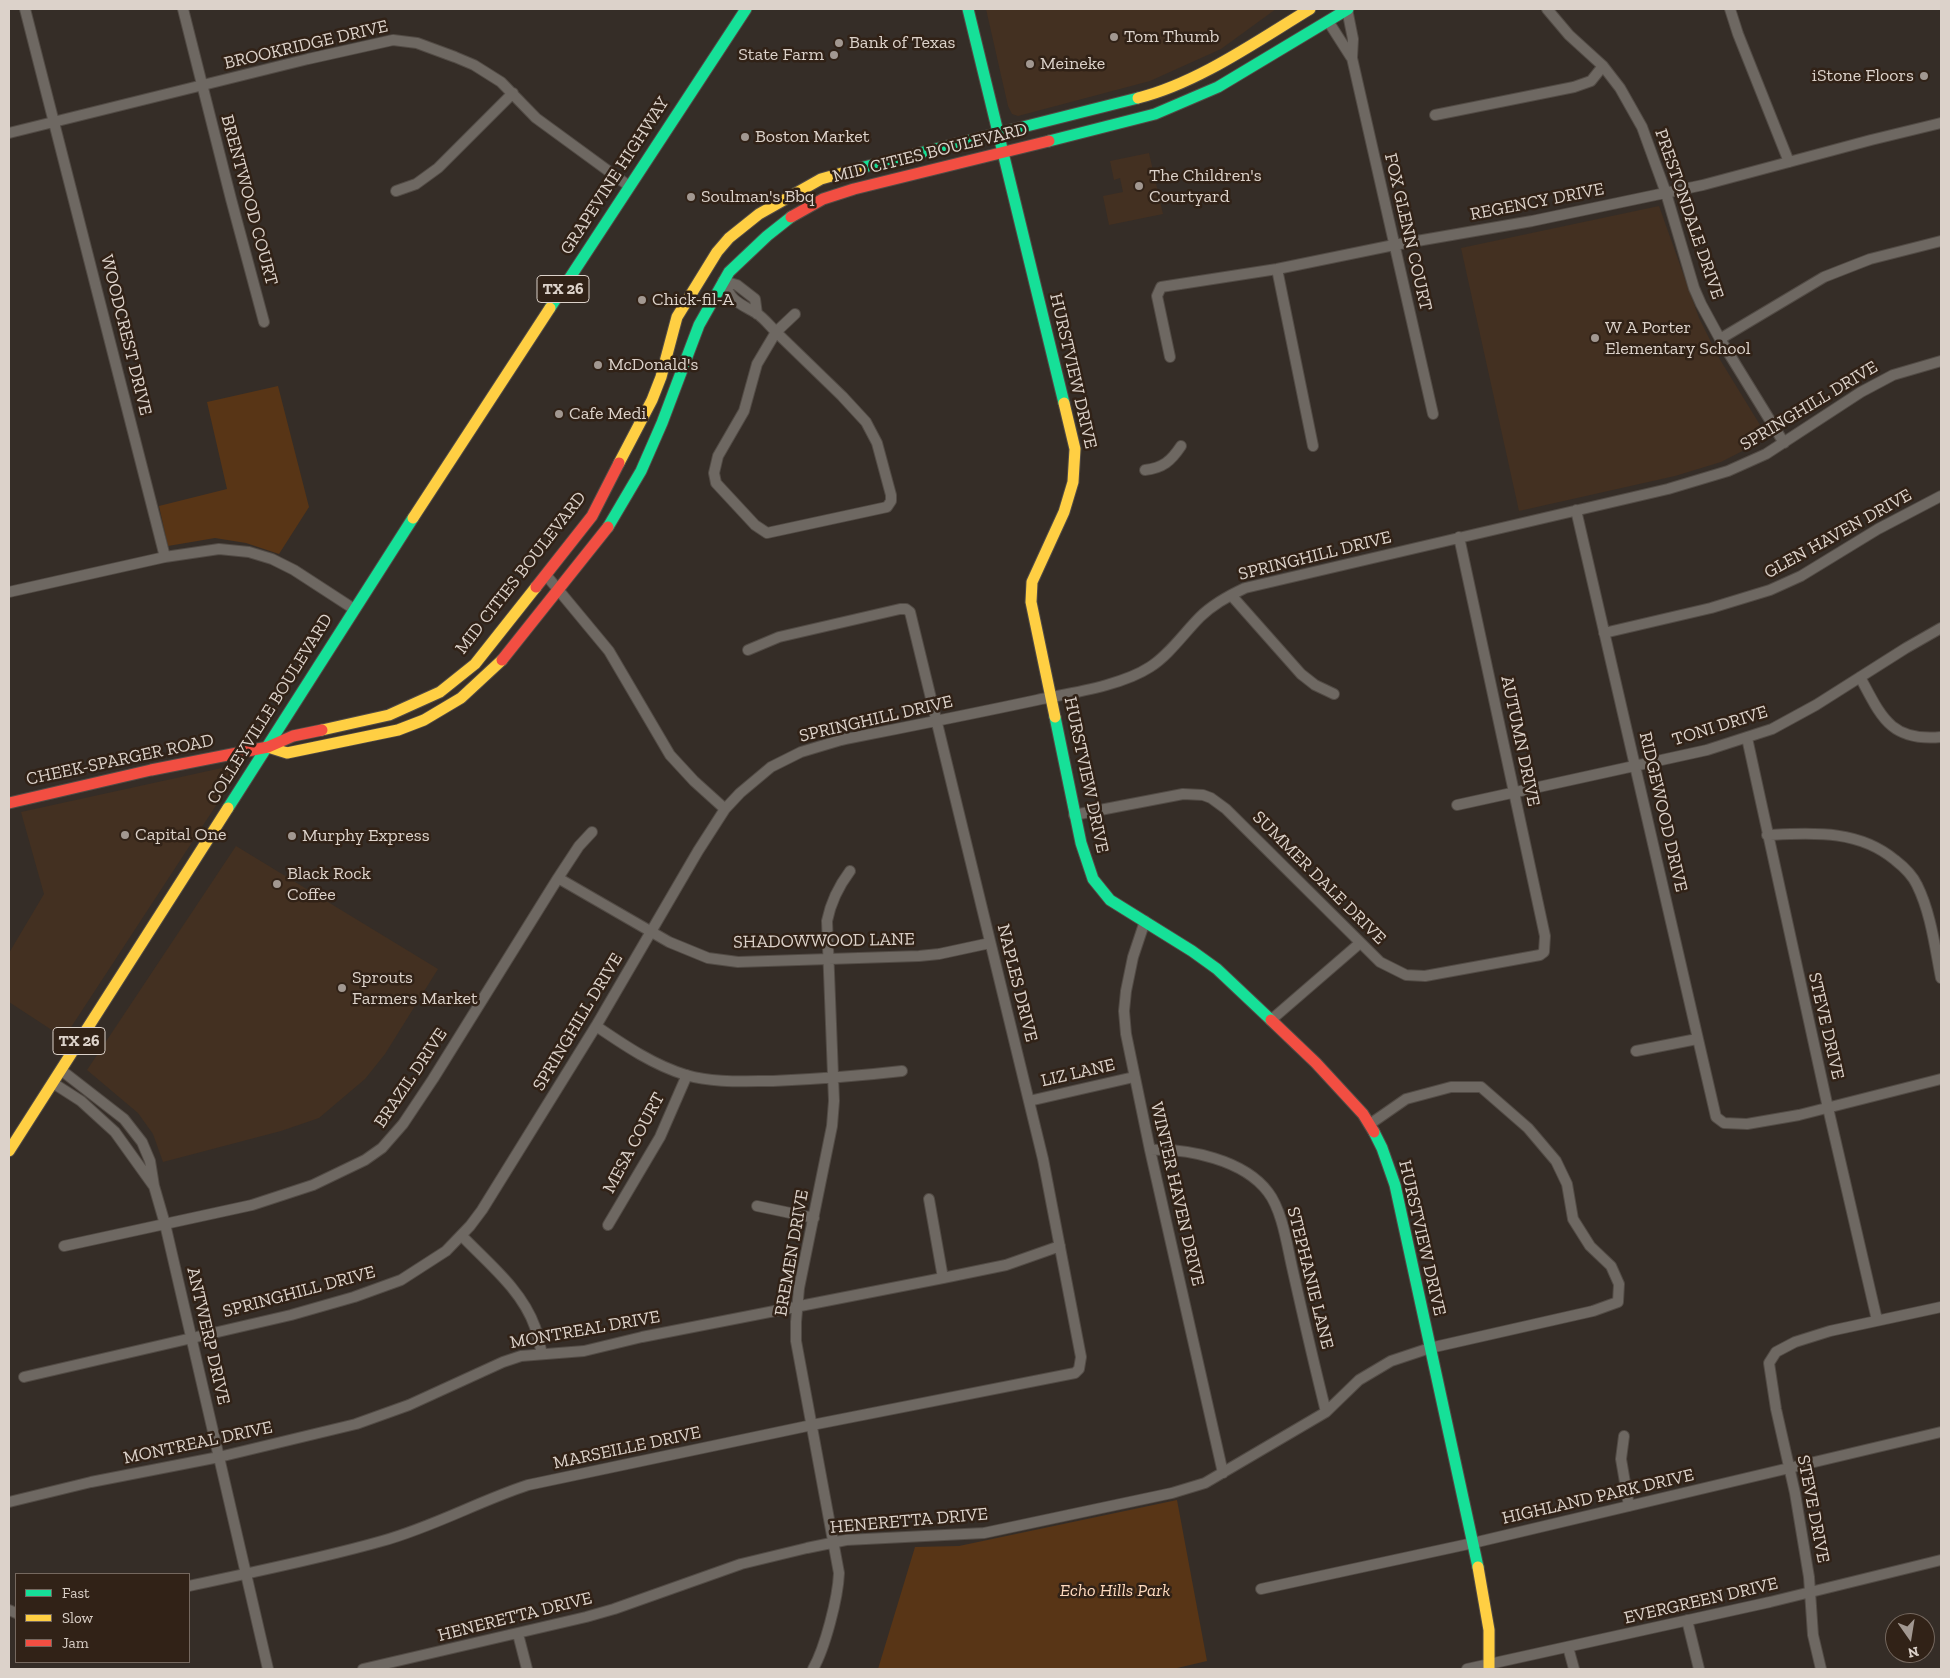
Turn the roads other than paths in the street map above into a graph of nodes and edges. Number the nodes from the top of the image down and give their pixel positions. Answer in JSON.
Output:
{"nodes":[{"id":1,"x":25,"y":9,"type":"edge"},
{"id":2,"x":183,"y":9,"type":"edge"},
{"id":3,"x":746,"y":9,"type":"edge"},
{"id":4,"x":968,"y":9,"type":"edge"},
{"id":5,"x":1310,"y":9,"type":"edge"},
{"id":6,"x":1347,"y":9,"type":"edge"},
{"id":7,"x":1547,"y":9,"type":"edge"},
{"id":8,"x":1730,"y":9,"type":"edge"},
{"id":9,"x":1328,"y":21,"type":"junction"},
{"id":10,"x":1352,"y":58,"type":"junction"},
{"id":11,"x":1603,"y":66,"type":"junction"},
{"id":12,"x":1182,"y":82,"type":"junction"},
{"id":13,"x":202,"y":85,"type":"junction"},
{"id":14,"x":513,"y":93,"type":"junction"},
{"id":15,"x":1189,"y":100,"type":"junction"},
{"id":16,"x":1436,"y":115,"type":"dead end"},
{"id":17,"x":54,"y":122,"type":"junction"},
{"id":18,"x":1941,"y":123,"type":"edge"},
{"id":19,"x":9,"y":133,"type":"edge"},
{"id":20,"x":999,"y":134,"type":"junction"},
{"id":21,"x":1004,"y":153,"type":"junction"},
{"id":22,"x":1789,"y":162,"type":"junction"},
{"id":23,"x":868,"y":166,"type":"junction"},
{"id":24,"x":872,"y":184,"type":"junction"},
{"id":25,"x":629,"y":186,"type":"junction"},
{"id":26,"x":396,"y":191,"type":"dead end"},
{"id":27,"x":1666,"y":192,"type":"junction"},
{"id":28,"x":1941,"y":241,"type":"edge"},
{"id":29,"x":1394,"y":245,"type":"junction"},
{"id":30,"x":1277,"y":269,"type":"junction"},
{"id":31,"x":704,"y":270,"type":"junction"},
{"id":32,"x":723,"y":281,"type":"junction"},
{"id":33,"x":795,"y":314,"type":"dead end"},
{"id":34,"x":264,"y":322,"type":"dead end"},
{"id":35,"x":776,"y":332,"type":"junction"},
{"id":36,"x":1720,"y":339,"type":"junction"},
{"id":37,"x":1170,"y":357,"type":"dead end"},
{"id":38,"x":1941,"y":361,"type":"edge"},
{"id":39,"x":1433,"y":414,"type":"dead end"},
{"id":40,"x":1784,"y":443,"type":"junction"},
{"id":41,"x":1181,"y":446,"type":"dead end"},
{"id":42,"x":1313,"y":446,"type":"dead end"},
{"id":43,"x":1145,"y":470,"type":"dead end"},
{"id":44,"x":1941,"y":496,"type":"edge"},
{"id":45,"x":1576,"y":510,"type":"junction"},
{"id":46,"x":1460,"y":537,"type":"junction"},
{"id":47,"x":400,"y":538,"type":"joint"},
{"id":48,"x":165,"y":557,"type":"junction"},
{"id":49,"x":546,"y":575,"type":"junction"},
{"id":50,"x":559,"y":588,"type":"junction"},
{"id":51,"x":9,"y":592,"type":"edge"},
{"id":52,"x":1231,"y":595,"type":"junction"},
{"id":53,"x":354,"y":610,"type":"junction"},
{"id":54,"x":1941,"y":628,"type":"edge"},
{"id":55,"x":1604,"y":633,"type":"junction"},
{"id":56,"x":748,"y":650,"type":"dead end"},
{"id":57,"x":1860,"y":677,"type":"junction"},
{"id":58,"x":1334,"y":694,"type":"dead end"},
{"id":59,"x":1051,"y":697,"type":"junction"},
{"id":60,"x":938,"y":721,"type":"junction"},
{"id":61,"x":1941,"y":737,"type":"edge"},
{"id":62,"x":1747,"y":738,"type":"junction"},
{"id":63,"x":268,"y":746,"type":"junction"},
{"id":64,"x":1635,"y":765,"type":"junction"},
{"id":65,"x":1514,"y":792,"type":"junction"},
{"id":66,"x":9,"y":803,"type":"edge"},
{"id":67,"x":1457,"y":805,"type":"dead end"},
{"id":68,"x":726,"y":809,"type":"junction"},
{"id":69,"x":1074,"y":815,"type":"junction"},
{"id":70,"x":592,"y":832,"type":"dead end"},
{"id":71,"x":1767,"y":835,"type":"junction"},
{"id":72,"x":850,"y":871,"type":"dead end"},
{"id":73,"x":558,"y":878,"type":"junction"},
{"id":74,"x":1145,"y":922,"type":"junction"},
{"id":75,"x":651,"y":932,"type":"junction"},
{"id":76,"x":990,"y":943,"type":"junction"},
{"id":77,"x":1360,"y":943,"type":"junction"},
{"id":78,"x":1544,"y":952,"type":"joint"},
{"id":79,"x":828,"y":960,"type":"junction"},
{"id":80,"x":1941,"y":978,"type":"edge"},
{"id":81,"x":1271,"y":1020,"type":"junction"},
{"id":82,"x":596,"y":1026,"type":"junction"},
{"id":83,"x":1697,"y":1039,"type":"junction"},
{"id":84,"x":1636,"y":1051,"type":"dead end"},
{"id":85,"x":61,"y":1070,"type":"junction"},
{"id":86,"x":902,"y":1071,"type":"dead end"},
{"id":87,"x":687,"y":1075,"type":"junction"},
{"id":88,"x":1134,"y":1077,"type":"junction"},
{"id":89,"x":834,"y":1079,"type":"junction"},
{"id":90,"x":1941,"y":1079,"type":"edge"},
{"id":91,"x":53,"y":1083,"type":"junction"},
{"id":92,"x":1029,"y":1101,"type":"junction"},
{"id":93,"x":1828,"y":1108,"type":"junction"},
{"id":94,"x":1370,"y":1124,"type":"junction"},
{"id":95,"x":1150,"y":1150,"type":"junction"},
{"id":96,"x":9,"y":1151,"type":"edge"},
{"id":97,"x":154,"y":1186,"type":"junction"},
{"id":98,"x":929,"y":1199,"type":"dead end"},
{"id":99,"x":757,"y":1206,"type":"dead end"},
{"id":100,"x":814,"y":1218,"type":"junction"},
{"id":101,"x":165,"y":1224,"type":"junction"},
{"id":102,"x":608,"y":1226,"type":"dead end"},
{"id":103,"x":462,"y":1236,"type":"junction"},
{"id":104,"x":64,"y":1246,"type":"dead end"},
{"id":105,"x":1060,"y":1246,"type":"junction"},
{"id":106,"x":943,"y":1278,"type":"junction"},
{"id":107,"x":797,"y":1307,"type":"junction"},
{"id":108,"x":1941,"y":1307,"type":"edge"},
{"id":109,"x":1877,"y":1320,"type":"junction"},
{"id":110,"x":192,"y":1338,"type":"junction"},
{"id":111,"x":1430,"y":1348,"type":"junction"},
{"id":112,"x":542,"y":1354,"type":"junction"},
{"id":113,"x":1079,"y":1370,"type":"joint"},
{"id":114,"x":24,"y":1377,"type":"dead end"},
{"id":115,"x":1326,"y":1412,"type":"junction"},
{"id":116,"x":812,"y":1425,"type":"junction"},
{"id":117,"x":1941,"y":1432,"type":"edge"},
{"id":118,"x":1624,"y":1436,"type":"dead end"},
{"id":119,"x":219,"y":1457,"type":"junction"},
{"id":120,"x":1790,"y":1468,"type":"junction"},
{"id":121,"x":1223,"y":1473,"type":"junction"},
{"id":122,"x":9,"y":1502,"type":"edge"},
{"id":123,"x":1629,"y":1506,"type":"junction"},
{"id":124,"x":834,"y":1543,"type":"junction"},
{"id":125,"x":1473,"y":1543,"type":"junction"},
{"id":126,"x":1941,"y":1560,"type":"edge"},
{"id":127,"x":246,"y":1574,"type":"junction"},
{"id":128,"x":190,"y":1586,"type":"edge"},
{"id":129,"x":1261,"y":1589,"type":"dead end"},
{"id":130,"x":1810,"y":1593,"type":"junction"},
{"id":131,"x":1688,"y":1620,"type":"junction"},
{"id":132,"x":518,"y":1634,"type":"junction"},
{"id":133,"x":1568,"y":1647,"type":"junction"},
{"id":134,"x":1489,"y":1667,"type":"edge"},
{"id":135,"x":268,"y":1669,"type":"edge"},
{"id":136,"x":363,"y":1669,"type":"edge"},
{"id":137,"x":527,"y":1669,"type":"edge"},
{"id":138,"x":813,"y":1669,"type":"edge"},
{"id":139,"x":1467,"y":1669,"type":"edge"},
{"id":140,"x":1574,"y":1669,"type":"edge"},
{"id":141,"x":1699,"y":1669,"type":"edge"},
{"id":142,"x":1821,"y":1669,"type":"edge"}],
"edges":[{"from":1,"to":17,"type":"street","name":"WOODCREST DRIVE"},
{"from":2,"to":13,"type":"street","name":"BRENTWOOD COURT"},
{"from":3,"to":25,"type":"main road","name":"GRAPEVINE HIGHWAY","number":"TX 26"},
{"from":4,"to":20,"type":"main road","name":"HURSTVIEW DRIVE"},
{"from":5,"to":12,"type":"main road","name":"MID CITIES BOULEVARD"},
{"from":6,"to":9,"type":"main road","name":"MID CITIES BOULEVARD"},
{"from":6,"to":10,"type":"street","name":"FOX GLENN COURT"},
{"from":7,"to":11,"type":"street","name":"PRESTONDALE DRIVE"},
{"from":8,"to":22,"type":"street"},
{"from":9,"to":10,"type":"street","name":"FOX GLENN COURT"},
{"from":9,"to":15,"type":"main road","name":"MID CITIES BOULEVARD"},
{"from":10,"to":29,"type":"street","name":"FOX GLENN COURT"},
{"from":11,"to":16,"type":"street"},
{"from":11,"to":27,"type":"street","name":"PRESTONDALE DRIVE"},
{"from":12,"to":15,"type":"main road"},
{"from":12,"to":20,"type":"main road","name":"MID CITIES BOULEVARD"},
{"from":13,"to":14,"type":"street","name":"BROOKRIDGE DRIVE"},
{"from":13,"to":17,"type":"street","name":"BROOKRIDGE DRIVE"},
{"from":13,"to":34,"type":"street","name":"BRENTWOOD COURT"},
{"from":14,"to":25,"type":"street","name":"BROOKRIDGE DRIVE"},
{"from":14,"to":26,"type":"street"},
{"from":15,"to":21,"type":"main road","name":"MID CITIES BOULEVARD"},
{"from":17,"to":19,"type":"street","name":"BROOKRIDGE DRIVE"},
{"from":17,"to":48,"type":"street","name":"WOODCREST DRIVE"},
{"from":18,"to":22,"type":"street","name":"REGENCY DRIVE"},
{"from":20,"to":21,"type":"main road","name":"HURSTVIEW DRIVE"},
{"from":20,"to":23,"type":"main road","name":"MID CITIES BOULEVARD"},
{"from":21,"to":24,"type":"main road","name":"MID CITIES BOULEVARD"},
{"from":21,"to":59,"type":"main road","name":"HURSTVIEW DRIVE"},
{"from":22,"to":27,"type":"street","name":"REGENCY DRIVE"},
{"from":23,"to":24,"type":"main road"},
{"from":23,"to":31,"type":"main road","name":"MID CITIES BOULEVARD"},
{"from":24,"to":32,"type":"main road","name":"MID CITIES BOULEVARD"},
{"from":25,"to":47,"type":"main road","name":"GRAPEVINE HIGHWAY","number":"TX 26"},
{"from":27,"to":29,"type":"street","name":"REGENCY DRIVE"},
{"from":27,"to":36,"type":"street","name":"PRESTONDALE DRIVE"},
{"from":28,"to":36,"type":"street"},
{"from":29,"to":30,"type":"street","name":"REGENCY DRIVE"},
{"from":29,"to":39,"type":"street","name":"FOX GLENN COURT"},
{"from":30,"to":37,"type":"street","name":"REGENCY DRIVE"},
{"from":30,"to":42,"type":"street"},
{"from":31,"to":32,"type":"main road"},
{"from":31,"to":49,"type":"main road","name":"MID CITIES BOULEVARD"},
{"from":32,"to":35,"type":"street"},
{"from":32,"to":50,"type":"main road","name":"MID CITIES BOULEVARD"},
{"from":33,"to":35,"type":"street"},
{"from":35,"to":35,"type":"street"},
{"from":36,"to":40,"type":"street","name":"PRESTONDALE DRIVE"},
{"from":38,"to":40,"type":"street","name":"SPRINGHILL DRIVE"},
{"from":40,"to":45,"type":"street","name":"SPRINGHILL DRIVE"},
{"from":41,"to":43,"type":"street"},
{"from":44,"to":55,"type":"street","name":"GLEN HAVEN DRIVE"},
{"from":45,"to":46,"type":"street","name":"SPRINGHILL DRIVE"},
{"from":45,"to":55,"type":"street","name":"RIDGEWOOD DRIVE"},
{"from":46,"to":52,"type":"street","name":"SPRINGHILL DRIVE"},
{"from":46,"to":65,"type":"street","name":"AUTUMN DRIVE"},
{"from":47,"to":53,"type":"main road","name":"COLLEYVILLE BOULEVARD","number":"TX 26"},
{"from":48,"to":51,"type":"street"},
{"from":48,"to":53,"type":"street"},
{"from":49,"to":50,"type":"street"},
{"from":49,"to":63,"type":"main road","name":"MID CITIES BOULEVARD"},
{"from":50,"to":63,"type":"main road","name":"MID CITIES BOULEVARD"},
{"from":50,"to":68,"type":"street"},
{"from":52,"to":58,"type":"street"},
{"from":52,"to":59,"type":"street","name":"SPRINGHILL DRIVE"},
{"from":53,"to":63,"type":"main road","name":"COLLEYVILLE BOULEVARD","number":"TX 26"},
{"from":54,"to":57,"type":"street","name":"TONI DRIVE"},
{"from":55,"to":64,"type":"street","name":"RIDGEWOOD DRIVE"},
{"from":56,"to":60,"type":"street","name":"NAPLES DRIVE"},
{"from":57,"to":61,"type":"street"},
{"from":57,"to":62,"type":"street","name":"TONI DRIVE"},
{"from":59,"to":60,"type":"street","name":"SPRINGHILL DRIVE"},
{"from":59,"to":69,"type":"main road","name":"HURSTVIEW DRIVE"},
{"from":60,"to":68,"type":"street","name":"SPRINGHILL DRIVE"},
{"from":60,"to":76,"type":"street","name":"NAPLES DRIVE"},
{"from":62,"to":64,"type":"street","name":"TONI DRIVE"},
{"from":62,"to":71,"type":"street","name":"STEVE DRIVE"},
{"from":63,"to":66,"type":"main road","name":"CHEEK-SPARGER ROAD"},
{"from":63,"to":85,"type":"main road","name":"COLLEYVILLE BOULEVARD","number":"TX 26"},
{"from":64,"to":65,"type":"street","name":"TONI DRIVE"},
{"from":64,"to":83,"type":"street","name":"RIDGEWOOD DRIVE"},
{"from":65,"to":67,"type":"street","name":"TONI DRIVE"},
{"from":65,"to":78,"type":"street","name":"AUTUMN DRIVE"},
{"from":68,"to":75,"type":"street","name":"SPRINGHILL DRIVE"},
{"from":69,"to":74,"type":"main road","name":"HURSTVIEW DRIVE"},
{"from":69,"to":77,"type":"street","name":"SUMMER DALE DRIVE"},
{"from":70,"to":73,"type":"street","name":"BRAZIL DRIVE"},
{"from":71,"to":80,"type":"street"},
{"from":71,"to":93,"type":"street","name":"STEVE DRIVE"},
{"from":72,"to":79,"type":"street","name":"BREMEN DRIVE"},
{"from":73,"to":75,"type":"street","name":"SHADOWWOOD LANE"},
{"from":73,"to":101,"type":"street","name":"BRAZIL DRIVE"},
{"from":74,"to":81,"type":"main road","name":"HURSTVIEW DRIVE"},
{"from":74,"to":88,"type":"street","name":"WINTER HAVEN DRIVE"},
{"from":75,"to":79,"type":"street","name":"SHADOWWOOD LANE"},
{"from":75,"to":82,"type":"street","name":"SPRINGHILL DRIVE"},
{"from":76,"to":79,"type":"street","name":"SHADOWWOOD LANE"},
{"from":76,"to":92,"type":"street","name":"NAPLES DRIVE"},
{"from":77,"to":78,"type":"street","name":"SUMMER DALE DRIVE"},
{"from":77,"to":81,"type":"street"},
{"from":79,"to":89,"type":"street","name":"BREMEN DRIVE"},
{"from":81,"to":94,"type":"main road","name":"HURSTVIEW DRIVE"},
{"from":82,"to":87,"type":"street"},
{"from":82,"to":103,"type":"street","name":"SPRINGHILL DRIVE"},
{"from":83,"to":84,"type":"street"},
{"from":83,"to":93,"type":"street","name":"RIDGEWOOD DRIVE"},
{"from":85,"to":91,"type":"main road","name":"COLLEYVILLE BOULEVARD","number":"TX 26"},
{"from":85,"to":97,"type":"street","name":"ANTWERP DRIVE"},
{"from":86,"to":89,"type":"street"},
{"from":87,"to":89,"type":"street"},
{"from":87,"to":102,"type":"street","name":"MESA COURT"},
{"from":88,"to":92,"type":"street","name":"LIZ LANE"},
{"from":88,"to":95,"type":"street","name":"WINTER HAVEN DRIVE"},
{"from":89,"to":100,"type":"street","name":"BREMEN DRIVE"},
{"from":90,"to":93,"type":"street"},
{"from":91,"to":96,"type":"main road","name":"COLLEYVILLE BOULEVARD","number":"TX 26"},
{"from":91,"to":97,"type":"street","name":"ANTWERP DRIVE"},
{"from":92,"to":105,"type":"street","name":"NAPLES DRIVE"},
{"from":93,"to":109,"type":"street","name":"STEVE DRIVE"},
{"from":94,"to":111,"type":"main road","name":"HURSTVIEW DRIVE"},
{"from":94,"to":111,"type":"street","name":"HENERETTA DRIVE"},
{"from":95,"to":115,"type":"street","name":"STEPHANIE LANE"},
{"from":95,"to":121,"type":"street","name":"WINTER HAVEN DRIVE"},
{"from":97,"to":101,"type":"street","name":"ANTWERP DRIVE"},
{"from":98,"to":106,"type":"street"},
{"from":99,"to":100,"type":"street"},
{"from":100,"to":107,"type":"street","name":"BREMEN DRIVE"},
{"from":101,"to":104,"type":"street","name":"BRAZIL DRIVE"},
{"from":101,"to":110,"type":"street","name":"ANTWERP DRIVE"},
{"from":103,"to":110,"type":"street","name":"SPRINGHILL DRIVE"},
{"from":103,"to":112,"type":"street"},
{"from":105,"to":106,"type":"street","name":"MONTREAL DRIVE"},
{"from":105,"to":113,"type":"street","name":"NAPLES DRIVE"},
{"from":106,"to":107,"type":"street","name":"MONTREAL DRIVE"},
{"from":107,"to":112,"type":"street","name":"MONTREAL DRIVE"},
{"from":107,"to":116,"type":"street","name":"BREMEN DRIVE"},
{"from":108,"to":109,"type":"street"},
{"from":109,"to":120,"type":"street","name":"STEVE DRIVE"},
{"from":110,"to":114,"type":"street","name":"SPRINGHILL DRIVE"},
{"from":110,"to":119,"type":"street","name":"ANTWERP DRIVE"},
{"from":111,"to":115,"type":"street","name":"HENERETTA DRIVE"},
{"from":111,"to":125,"type":"main road","name":"HURSTVIEW DRIVE"},
{"from":112,"to":119,"type":"street","name":"MONTREAL DRIVE"},
{"from":113,"to":116,"type":"street","name":"MARSEILLE DRIVE"},
{"from":115,"to":121,"type":"street","name":"HENERETTA DRIVE"},
{"from":116,"to":124,"type":"street","name":"BREMEN DRIVE"},
{"from":116,"to":127,"type":"street","name":"MARSEILLE DRIVE"},
{"from":117,"to":120,"type":"street","name":"HIGHLAND PARK DRIVE"},
{"from":118,"to":123,"type":"street"},
{"from":119,"to":122,"type":"street","name":"MONTREAL DRIVE"},
{"from":119,"to":127,"type":"street","name":"ANTWERP DRIVE"},
{"from":120,"to":123,"type":"street","name":"HIGHLAND PARK DRIVE"},
{"from":120,"to":130,"type":"street","name":"STEVE DRIVE"},
{"from":121,"to":124,"type":"street","name":"HENERETTA DRIVE"},
{"from":123,"to":125,"type":"street","name":"HIGHLAND PARK DRIVE"},
{"from":124,"to":132,"type":"street","name":"HENERETTA DRIVE"},
{"from":124,"to":138,"type":"street","name":"BREMEN DRIVE"},
{"from":125,"to":129,"type":"street","name":"HIGHLAND PARK DRIVE"},
{"from":125,"to":134,"type":"main road","name":"HURSTVIEW DRIVE"},
{"from":126,"to":130,"type":"street","name":"EVERGREEN DRIVE"},
{"from":127,"to":128,"type":"street","name":"MARSEILLE DRIVE"},
{"from":127,"to":135,"type":"street","name":"ANTWERP DRIVE"},
{"from":130,"to":131,"type":"street","name":"EVERGREEN DRIVE"},
{"from":130,"to":142,"type":"street","name":"STEVE DRIVE"},
{"from":131,"to":133,"type":"street","name":"EVERGREEN DRIVE"},
{"from":131,"to":141,"type":"street"},
{"from":132,"to":136,"type":"street","name":"HENERETTA DRIVE"},
{"from":132,"to":137,"type":"street"},
{"from":133,"to":134,"type":"street","name":"EVERGREEN DRIVE"},
{"from":133,"to":140,"type":"street"},
{"from":134,"to":139,"type":"street","name":"EVERGREEN DRIVE"}]}
